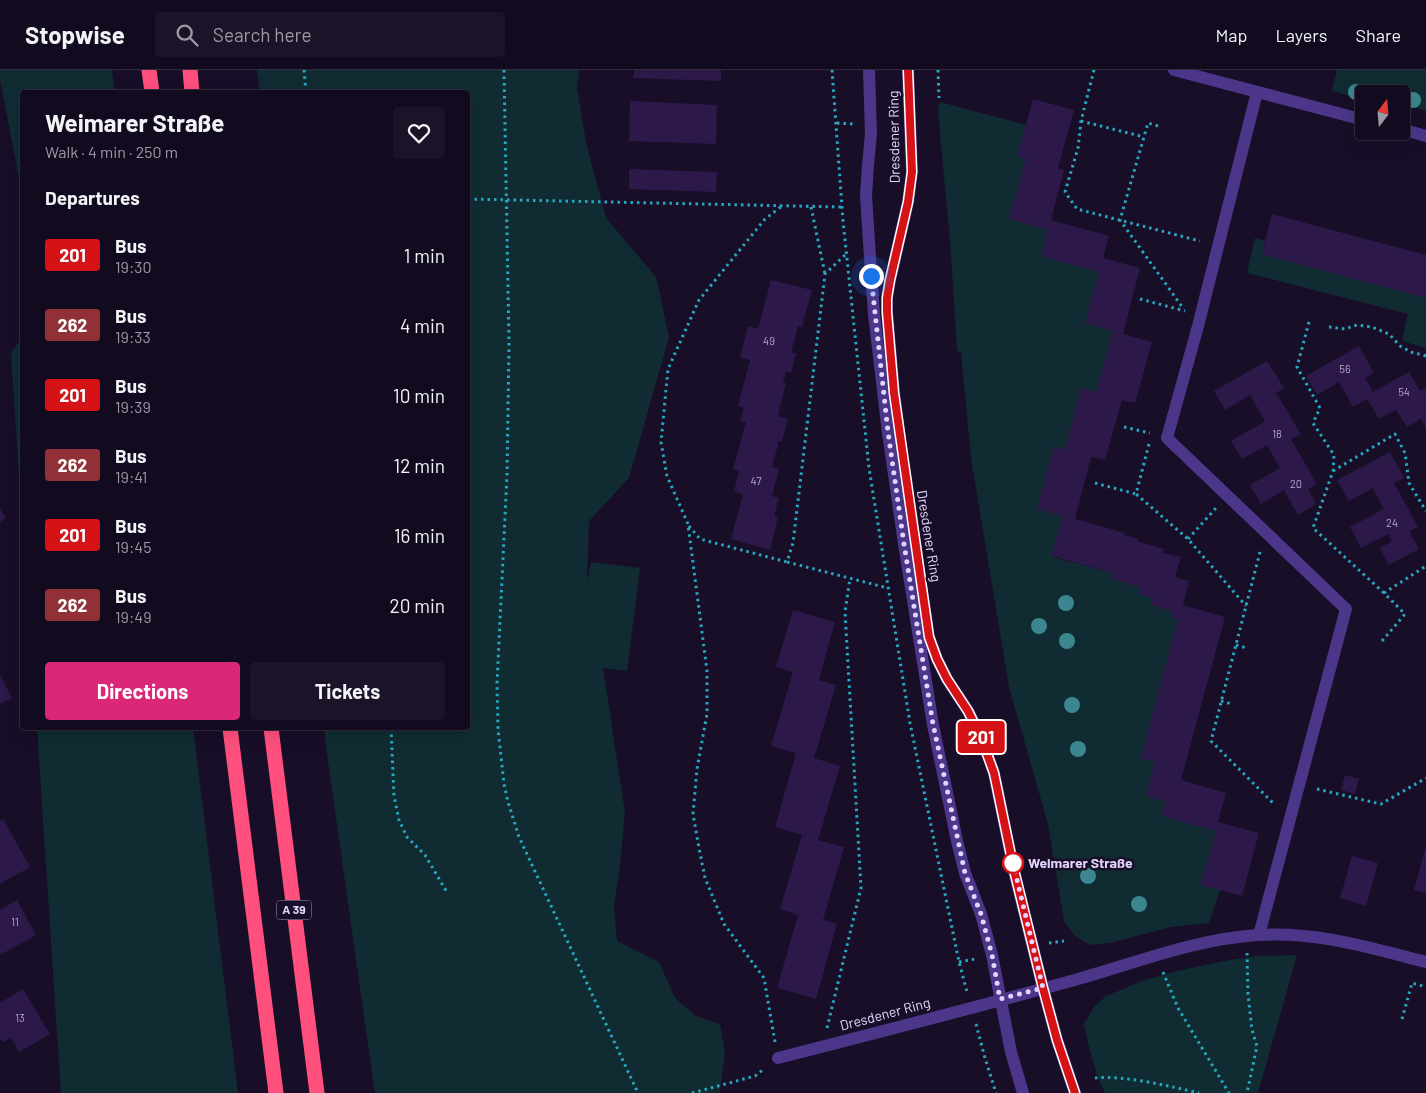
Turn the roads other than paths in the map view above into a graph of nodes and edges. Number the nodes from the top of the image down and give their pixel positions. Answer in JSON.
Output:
{"nodes":[{"id":1,"x":149,"y":70,"type":"edge"},
{"id":2,"x":190,"y":70,"type":"edge"},
{"id":3,"x":869,"y":70,"type":"edge"},
{"id":4,"x":908,"y":70,"type":"edge"},
{"id":5,"x":1174,"y":70,"type":"edge"},
{"id":6,"x":152,"y":90,"type":"edge"},
{"id":7,"x":192,"y":90,"type":"edge"},
{"id":8,"x":1257,"y":92,"type":"junction"},
{"id":9,"x":1355,"y":118,"type":"edge"},
{"id":10,"x":1410,"y":132,"type":"edge"},
{"id":11,"x":1426,"y":136,"type":"edge"},
{"id":12,"x":230,"y":730,"type":"edge"},
{"id":13,"x":272,"y":730,"type":"edge"},
{"id":14,"x":1259,"y":935,"type":"junction"},
{"id":15,"x":1426,"y":962,"type":"edge"},
{"id":16,"x":1043,"y":988,"type":"junction"},
{"id":17,"x":1000,"y":999,"type":"junction"},
{"id":18,"x":778,"y":1058,"type":"road end"},
{"id":19,"x":276,"y":1093,"type":"edge"},
{"id":20,"x":317,"y":1093,"type":"edge"},
{"id":21,"x":1023,"y":1093,"type":"edge"},
{"id":22,"x":1075,"y":1093,"type":"edge"}],
"edges":[{"from":1,"to":6,"type":"highway"},
{"from":2,"to":7,"type":"highway"},
{"from":3,"to":17,"type":"street","name":"Dresdener Ring"},
{"from":4,"to":16,"type":"street","name":"Dresdener Ring"},
{"from":5,"to":8,"type":"street"},
{"from":8,"to":9,"type":"street"},
{"from":8,"to":14,"type":"street"},
{"from":10,"to":11,"type":"street"},
{"from":12,"to":19,"type":"highway"},
{"from":13,"to":20,"type":"highway","number":"A 39"},
{"from":14,"to":15,"type":"street"},
{"from":14,"to":16,"type":"street"},
{"from":16,"to":17,"type":"street","name":"Dresdener Ring"},
{"from":16,"to":22,"type":"street","name":"Dresdener Ring"},
{"from":17,"to":18,"type":"street","name":"Dresdener Ring"},
{"from":17,"to":21,"type":"street","name":"Dresdener Ring"}]}
